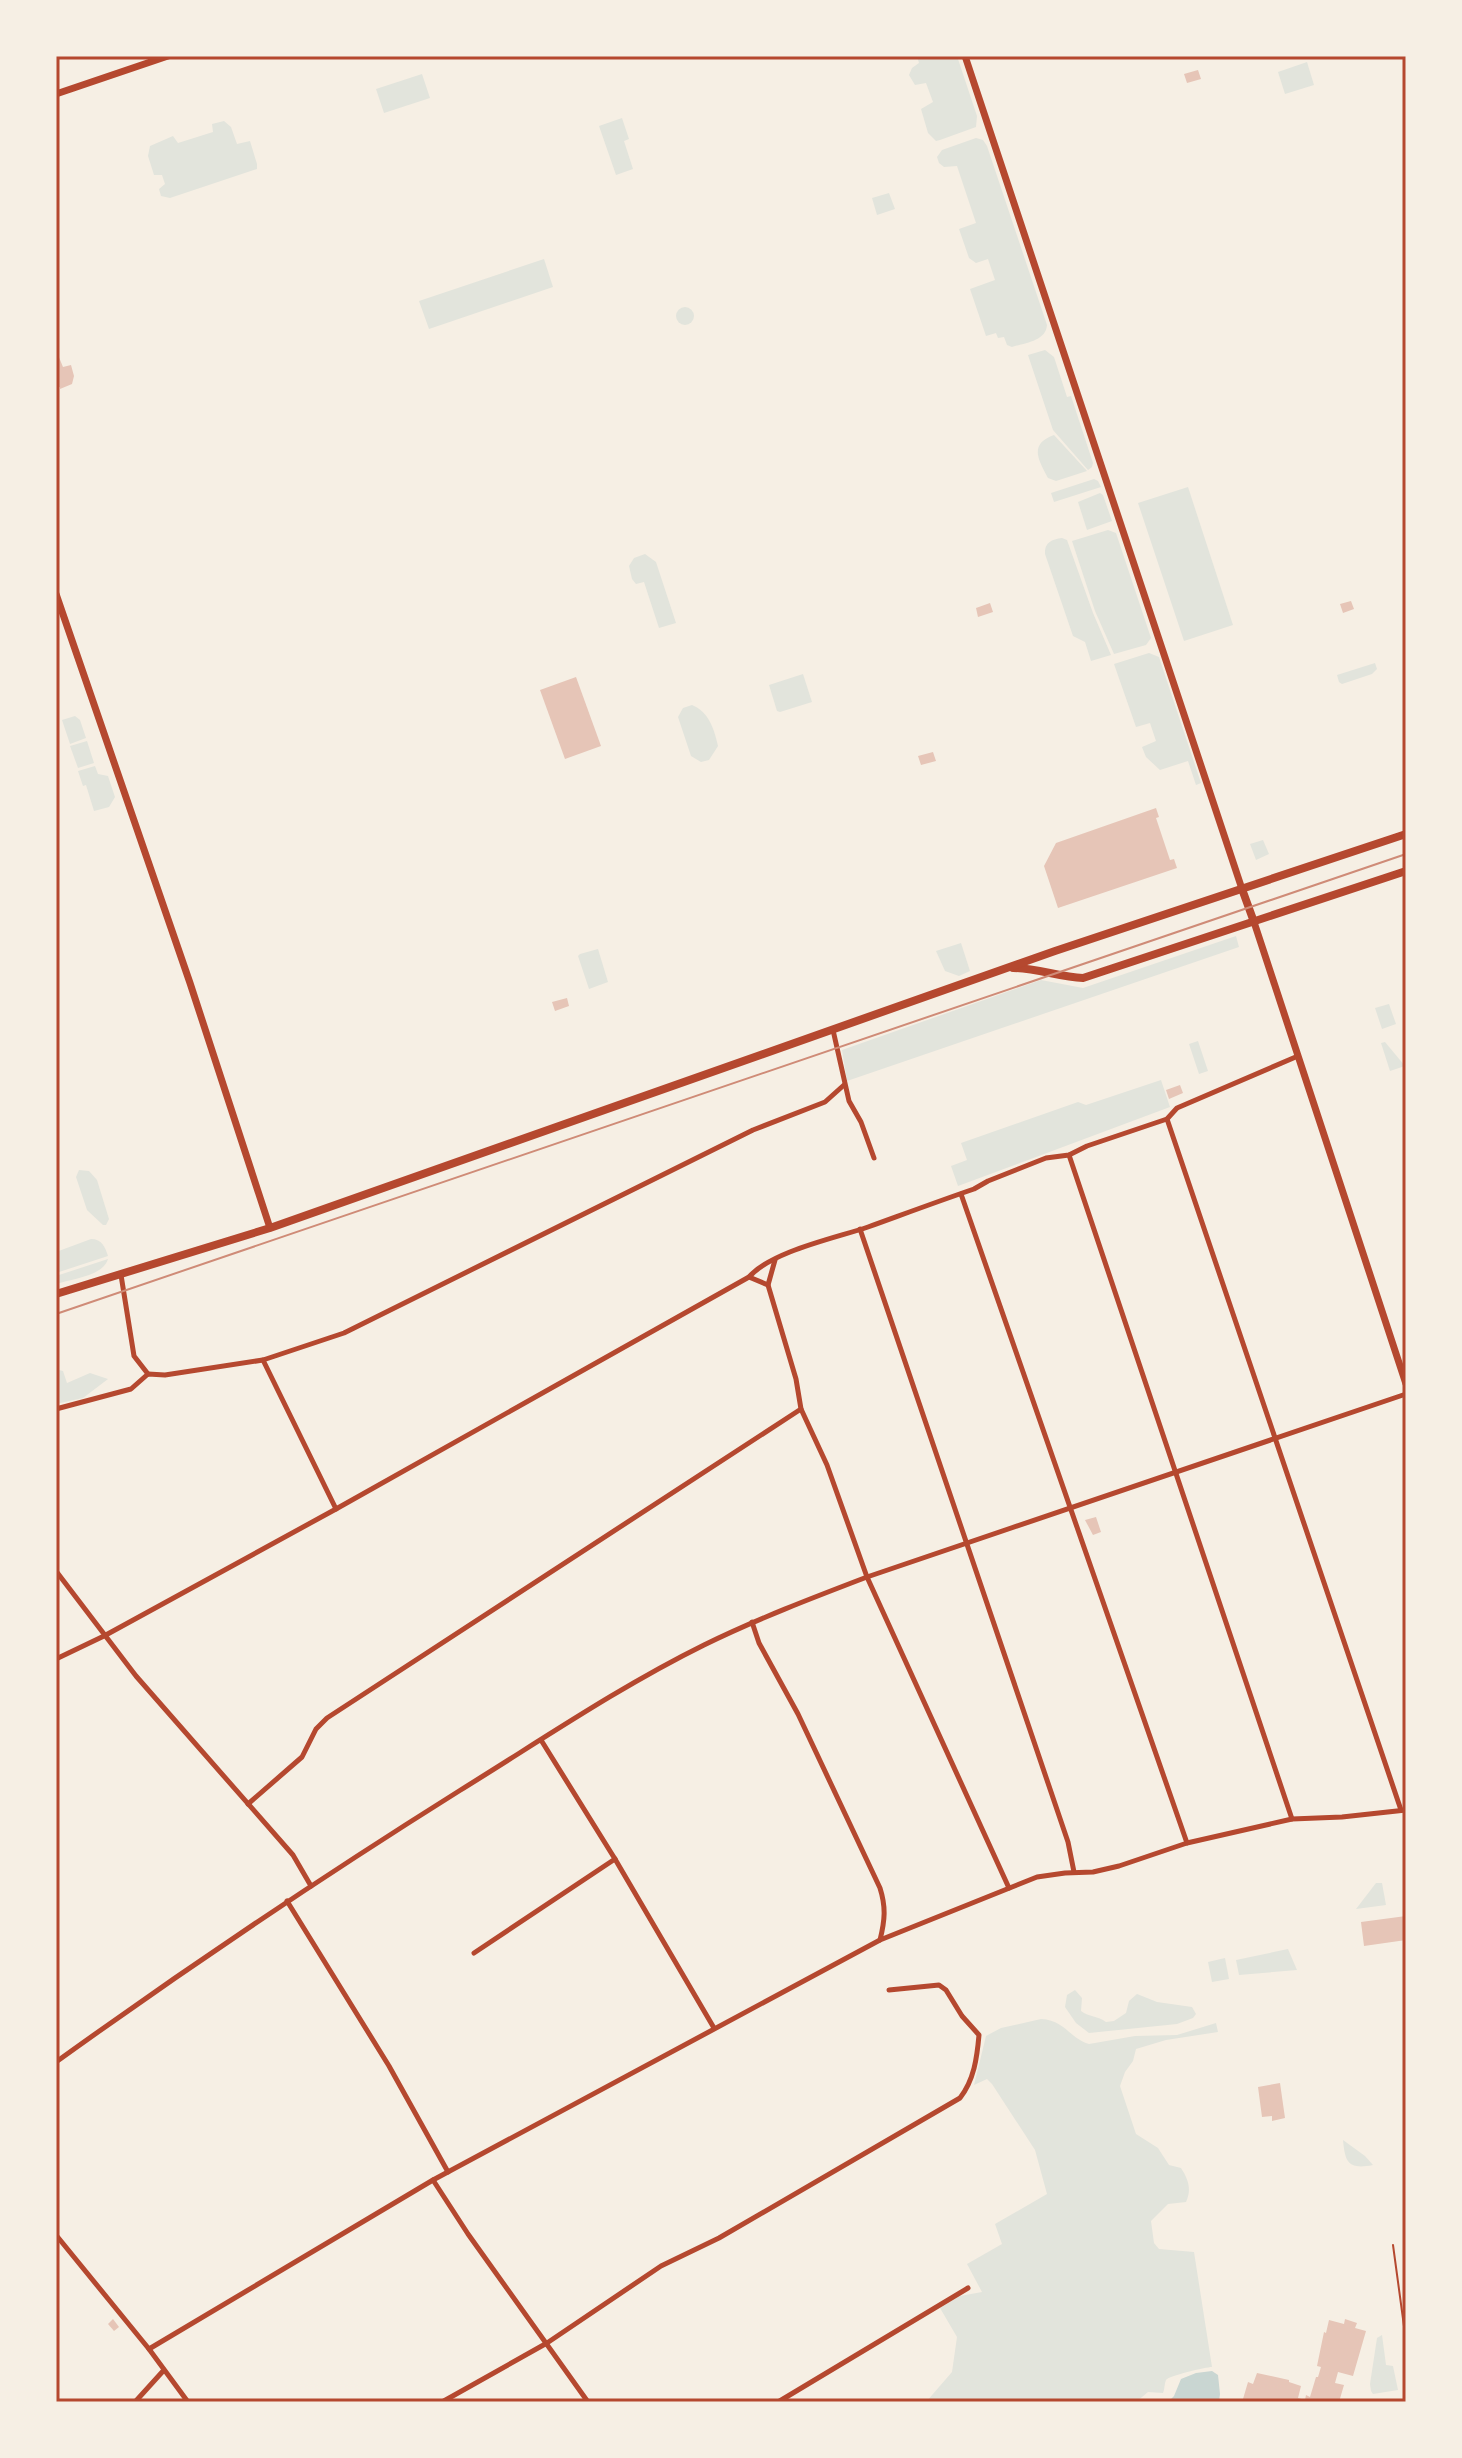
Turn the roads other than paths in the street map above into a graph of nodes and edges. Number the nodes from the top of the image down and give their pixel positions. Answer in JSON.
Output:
{"nodes":[{"id":1,"x":168,"y":56,"type":"edge"},
{"id":2,"x":965,"y":56,"type":"edge"},
{"id":3,"x":56,"y":94,"type":"edge"},
{"id":4,"x":56,"y":594,"type":"edge"},
{"id":5,"x":1406,"y":834,"type":"edge"},
{"id":6,"x":1406,"y":871,"type":"edge"},
{"id":7,"x":1242,"y":889,"type":"junction"},
{"id":8,"x":1254,"y":922,"type":"junction"},
{"id":9,"x":1008,"y":968,"type":"junction"},
{"id":10,"x":833,"y":1030,"type":"junction"},
{"id":11,"x":1298,"y":1056,"type":"junction"},
{"id":12,"x":844,"y":1085,"type":"junction"},
{"id":13,"x":1167,"y":1119,"type":"junction"},
{"id":14,"x":1069,"y":1155,"type":"junction"},
{"id":15,"x":874,"y":1158,"type":"dead end"},
{"id":16,"x":961,"y":1194,"type":"junction"},
{"id":17,"x":270,"y":1228,"type":"junction"},
{"id":18,"x":860,"y":1229,"type":"junction"},
{"id":19,"x":775,"y":1260,"type":"junction"},
{"id":20,"x":121,"y":1275,"type":"junction"},
{"id":21,"x":749,"y":1277,"type":"junction"},
{"id":22,"x":768,"y":1285,"type":"junction"},
{"id":23,"x":56,"y":1294,"type":"edge"},
{"id":24,"x":263,"y":1360,"type":"junction"},
{"id":25,"x":148,"y":1374,"type":"junction"},
{"id":26,"x":1406,"y":1384,"type":"edge"},
{"id":27,"x":1406,"y":1394,"type":"edge"},
{"id":28,"x":56,"y":1409,"type":"edge"},
{"id":29,"x":801,"y":1409,"type":"junction"},
{"id":30,"x":1275,"y":1437,"type":"junction"},
{"id":31,"x":1175,"y":1472,"type":"junction"},
{"id":32,"x":1072,"y":1507,"type":"junction"},
{"id":33,"x":336,"y":1509,"type":"junction"},
{"id":34,"x":968,"y":1543,"type":"junction"},
{"id":35,"x":56,"y":1571,"type":"edge"},
{"id":36,"x":867,"y":1577,"type":"junction"},
{"id":37,"x":752,"y":1622,"type":"junction"},
{"id":38,"x":104,"y":1636,"type":"junction"},
{"id":39,"x":56,"y":1659,"type":"edge"},
{"id":40,"x":541,"y":1740,"type":"junction"},
{"id":41,"x":248,"y":1804,"type":"junction"},
{"id":42,"x":1403,"y":1810,"type":"edge"},
{"id":43,"x":1292,"y":1819,"type":"junction"},
{"id":44,"x":1187,"y":1843,"type":"junction"},
{"id":45,"x":615,"y":1859,"type":"junction"},
{"id":46,"x":1074,"y":1872,"type":"junction"},
{"id":47,"x":311,"y":1886,"type":"junction"},
{"id":48,"x":1009,"y":1888,"type":"junction"},
{"id":49,"x":287,"y":1901,"type":"junction"},
{"id":50,"x":880,"y":1940,"type":"junction"},
{"id":51,"x":474,"y":1953,"type":"dead end"},
{"id":52,"x":889,"y":1990,"type":"dead end"},
{"id":53,"x":714,"y":2028,"type":"junction"},
{"id":54,"x":56,"y":2062,"type":"edge"},
{"id":55,"x":448,"y":2172,"type":"junction"},
{"id":56,"x":433,"y":2180,"type":"junction"},
{"id":57,"x":56,"y":2235,"type":"edge"},
{"id":58,"x":968,"y":2288,"type":"dead end"},
{"id":59,"x":547,"y":2343,"type":"junction"},
{"id":60,"x":149,"y":2349,"type":"junction"},
{"id":61,"x":164,"y":2370,"type":"junction"},
{"id":62,"x":135,"y":2402,"type":"edge"},
{"id":63,"x":188,"y":2402,"type":"edge"},
{"id":64,"x":442,"y":2402,"type":"edge"},
{"id":65,"x":588,"y":2402,"type":"edge"},
{"id":66,"x":778,"y":2402,"type":"edge"}],
"edges":[{"from":1,"to":3,"type":"street"},
{"from":2,"to":7,"type":"street"},
{"from":4,"to":17,"type":"street"},
{"from":5,"to":7,"type":"main road"},
{"from":6,"to":8,"type":"main road"},
{"from":7,"to":8,"type":"main road"},
{"from":7,"to":9,"type":"main road"},
{"from":8,"to":9,"type":"main road"},
{"from":8,"to":11,"type":"street"},
{"from":9,"to":10,"type":"main road"},
{"from":10,"to":12,"type":"street"},
{"from":10,"to":17,"type":"main road"},
{"from":11,"to":13,"type":"street"},
{"from":11,"to":26,"type":"street"},
{"from":12,"to":15,"type":"street"},
{"from":12,"to":24,"type":"street"},
{"from":13,"to":14,"type":"street"},
{"from":13,"to":30,"type":"street"},
{"from":14,"to":16,"type":"street"},
{"from":14,"to":31,"type":"street"},
{"from":16,"to":18,"type":"street"},
{"from":16,"to":32,"type":"street"},
{"from":17,"to":20,"type":"main road"},
{"from":18,"to":19,"type":"street"},
{"from":18,"to":34,"type":"street"},
{"from":19,"to":21,"type":"street"},
{"from":19,"to":22,"type":"street"},
{"from":20,"to":23,"type":"main road"},
{"from":20,"to":25,"type":"street"},
{"from":21,"to":22,"type":"street"},
{"from":21,"to":33,"type":"street"},
{"from":22,"to":29,"type":"street"},
{"from":24,"to":25,"type":"street"},
{"from":24,"to":33,"type":"street"},
{"from":25,"to":28,"type":"street"},
{"from":27,"to":30,"type":"street"},
{"from":29,"to":36,"type":"street"},
{"from":29,"to":41,"type":"street"},
{"from":30,"to":31,"type":"street"},
{"from":30,"to":42,"type":"street"},
{"from":31,"to":32,"type":"street"},
{"from":31,"to":43,"type":"street"},
{"from":32,"to":34,"type":"street"},
{"from":32,"to":44,"type":"street"},
{"from":33,"to":38,"type":"street"},
{"from":34,"to":36,"type":"street"},
{"from":34,"to":46,"type":"street"},
{"from":35,"to":38,"type":"street"},
{"from":36,"to":37,"type":"street"},
{"from":36,"to":48,"type":"street"},
{"from":37,"to":40,"type":"street"},
{"from":37,"to":50,"type":"street"},
{"from":38,"to":39,"type":"street"},
{"from":38,"to":41,"type":"street"},
{"from":40,"to":45,"type":"street"},
{"from":40,"to":47,"type":"street"},
{"from":41,"to":47,"type":"street"},
{"from":42,"to":43,"type":"street"},
{"from":43,"to":44,"type":"street"},
{"from":44,"to":46,"type":"street"},
{"from":45,"to":51,"type":"street"},
{"from":45,"to":53,"type":"street"},
{"from":46,"to":48,"type":"street"},
{"from":47,"to":49,"type":"street"},
{"from":48,"to":50,"type":"street"},
{"from":49,"to":54,"type":"street"},
{"from":49,"to":55,"type":"street"},
{"from":50,"to":53,"type":"street"},
{"from":52,"to":59,"type":"street"},
{"from":53,"to":55,"type":"street"},
{"from":55,"to":56,"type":"street"},
{"from":56,"to":59,"type":"street"},
{"from":56,"to":60,"type":"street"},
{"from":57,"to":60,"type":"street"},
{"from":58,"to":66,"type":"street"},
{"from":59,"to":64,"type":"street"},
{"from":59,"to":65,"type":"street"},
{"from":60,"to":61,"type":"street"},
{"from":61,"to":62,"type":"street"},
{"from":61,"to":63,"type":"street"}]}
